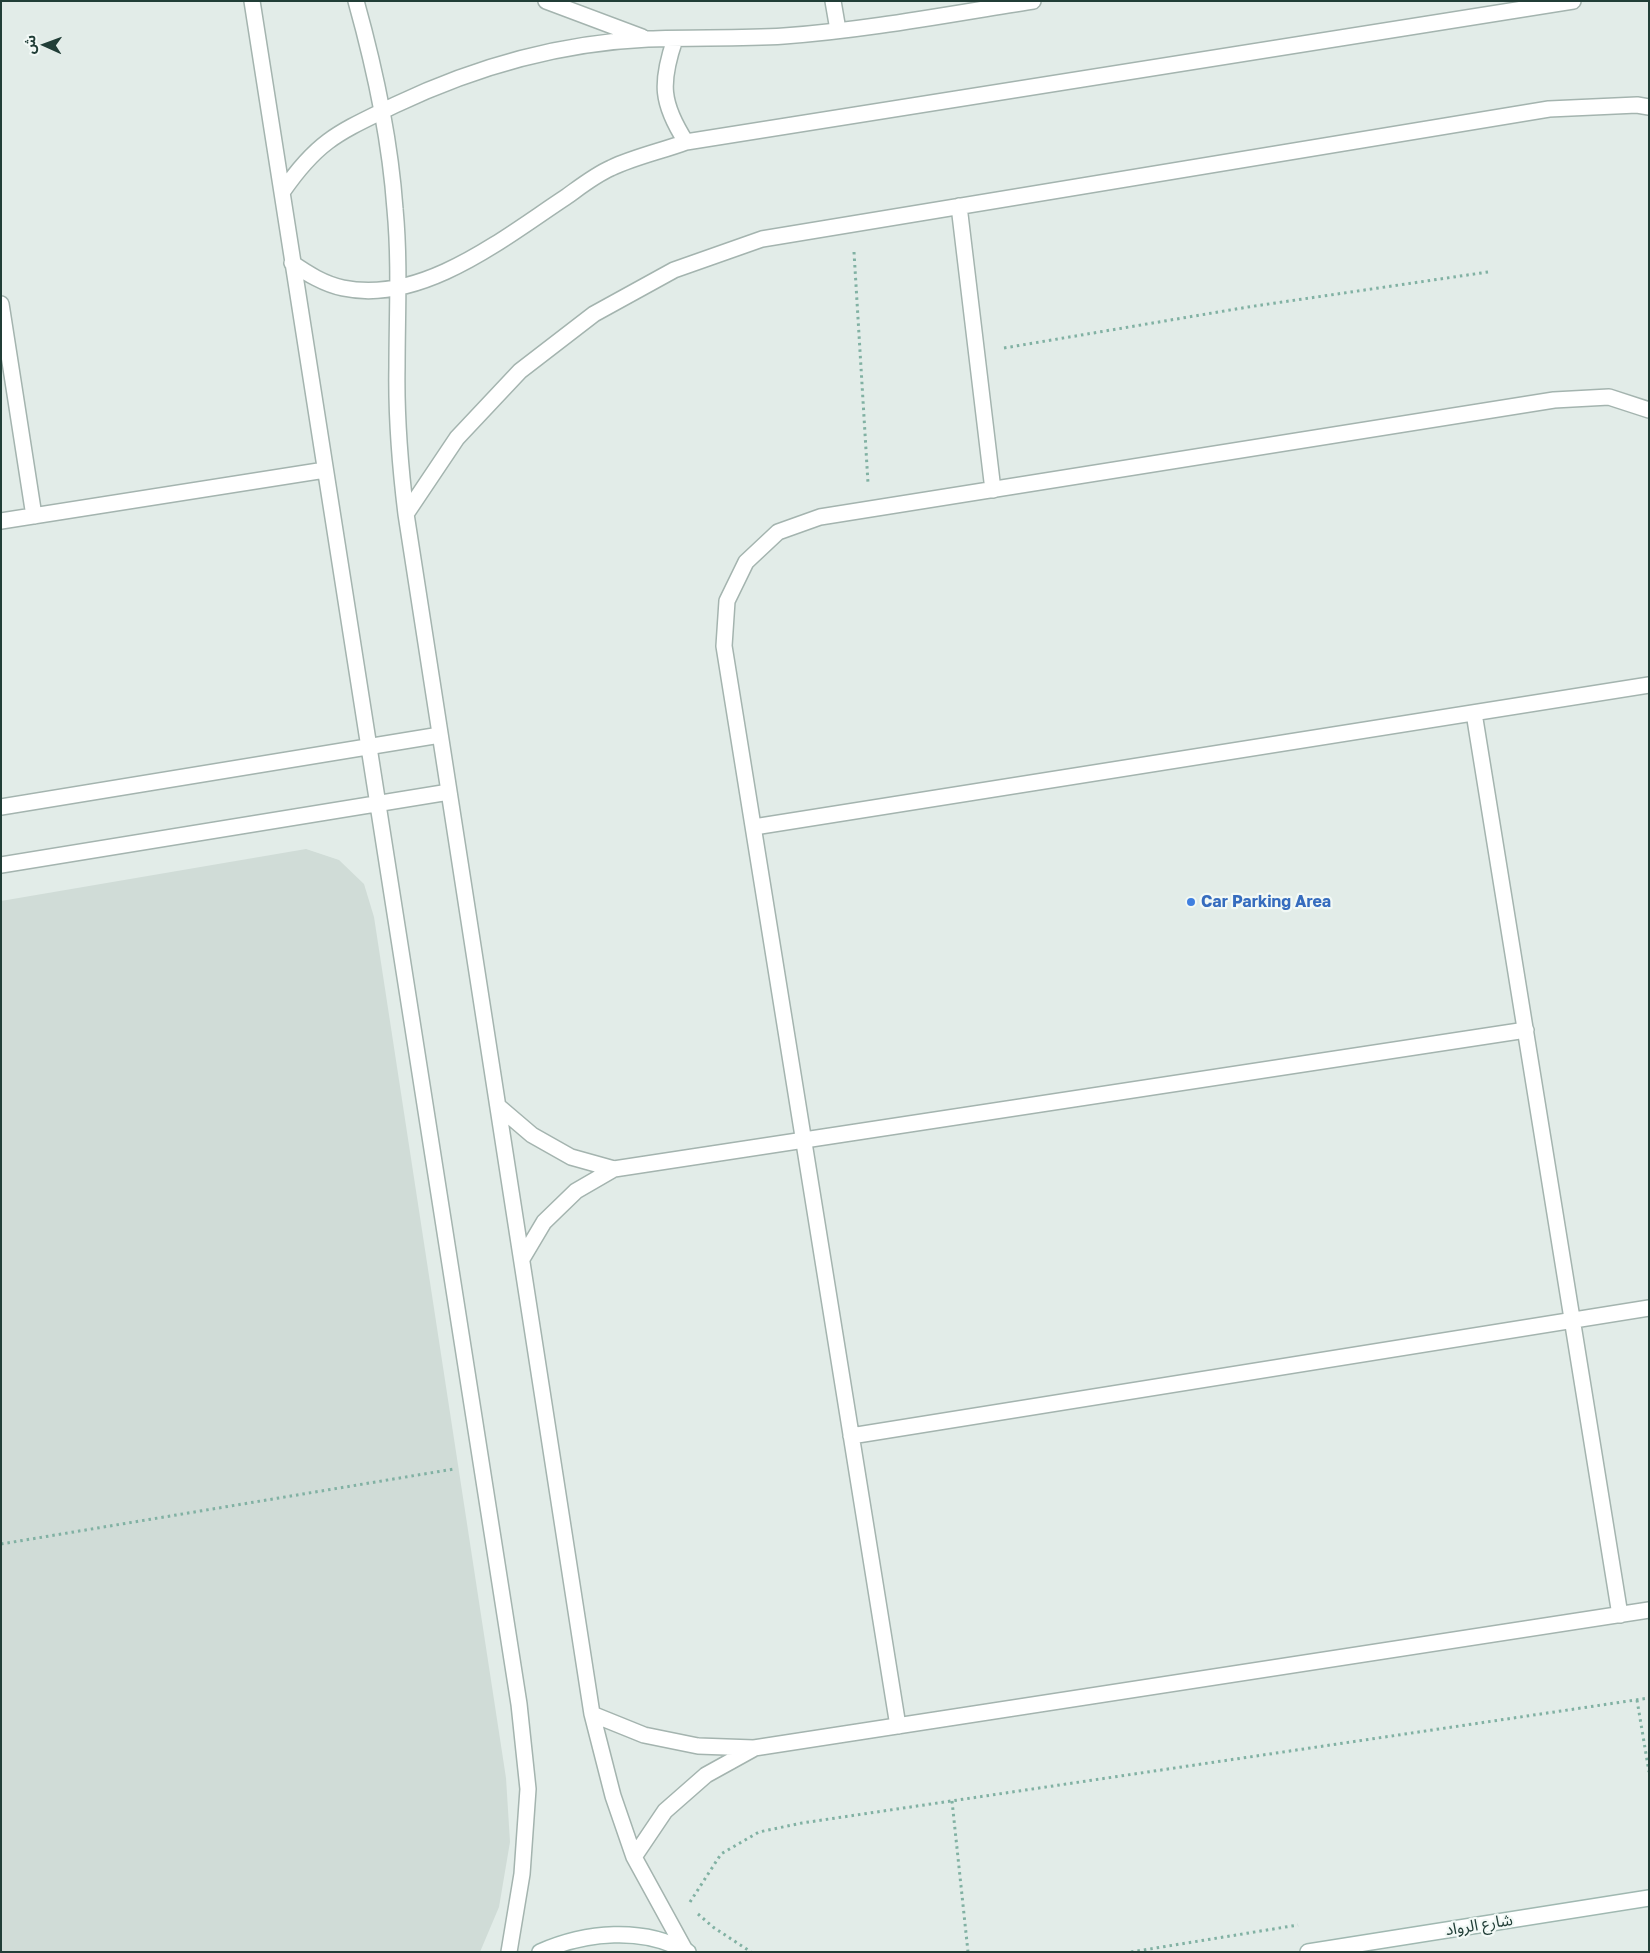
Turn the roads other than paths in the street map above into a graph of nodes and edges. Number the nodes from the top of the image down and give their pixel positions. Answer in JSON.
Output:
{"nodes":[{"id":1,"x":252,"y":1,"type":"edge"},
{"id":2,"x":356,"y":1,"type":"edge"},
{"id":3,"x":546,"y":1,"type":"edge"},
{"id":4,"x":833,"y":1,"type":"edge"},
{"id":5,"x":1033,"y":1,"type":"edge"},
{"id":6,"x":1573,"y":1,"type":"edge"},
{"id":7,"x":838,"y":30,"type":"junction"},
{"id":8,"x":648,"y":39,"type":"junction"},
{"id":9,"x":675,"y":39,"type":"junction"},
{"id":10,"x":1649,"y":108,"type":"edge"},
{"id":11,"x":383,"y":111,"type":"junction"},
{"id":12,"x":686,"y":142,"type":"junction"},
{"id":13,"x":283,"y":191,"type":"junction"},
{"id":14,"x":959,"y":206,"type":"junction"},
{"id":15,"x":292,"y":263,"type":"junction"},
{"id":16,"x":399,"y":287,"type":"junction"},
{"id":17,"x":1,"y":304,"type":"edge"},
{"id":18,"x":1649,"y":410,"type":"edge"},
{"id":19,"x":325,"y":470,"type":"junction"},
{"id":20,"x":993,"y":490,"type":"junction"},
{"id":21,"x":406,"y":514,"type":"junction"},
{"id":22,"x":34,"y":516,"type":"junction"},
{"id":23,"x":1,"y":521,"type":"edge"},
{"id":24,"x":1649,"y":685,"type":"edge"},
{"id":25,"x":1474,"y":712,"type":"junction"},
{"id":26,"x":440,"y":734,"type":"junction"},
{"id":27,"x":368,"y":746,"type":"junction"},
{"id":28,"x":449,"y":792,"type":"junction"},
{"id":29,"x":377,"y":804,"type":"junction"},
{"id":30,"x":1,"y":807,"type":"edge"},
{"id":31,"x":754,"y":827,"type":"junction"},
{"id":32,"x":1,"y":865,"type":"edge"},
{"id":33,"x":1526,"y":1030,"type":"junction"},
{"id":34,"x":498,"y":1106,"type":"junction"},
{"id":35,"x":804,"y":1140,"type":"junction"},
{"id":36,"x":614,"y":1169,"type":"junction"},
{"id":37,"x":522,"y":1259,"type":"junction"},
{"id":38,"x":1649,"y":1308,"type":"edge"},
{"id":39,"x":1572,"y":1320,"type":"junction"},
{"id":40,"x":851,"y":1436,"type":"junction"},
{"id":41,"x":1649,"y":1610,"type":"edge"},
{"id":42,"x":1620,"y":1614,"type":"junction"},
{"id":43,"x":592,"y":1714,"type":"junction"},
{"id":44,"x":898,"y":1726,"type":"junction"},
{"id":45,"x":754,"y":1748,"type":"junction"},
{"id":46,"x":634,"y":1857,"type":"junction"},
{"id":47,"x":1649,"y":1898,"type":"edge"},
{"id":48,"x":686,"y":1951,"type":"edge"},
{"id":49,"x":509,"y":1952,"type":"edge"},
{"id":50,"x":540,"y":1952,"type":"edge"},
{"id":51,"x":1308,"y":1952,"type":"edge"}],
"edges":[{"from":1,"to":13,"type":"street"},
{"from":2,"to":11,"type":"street"},
{"from":3,"to":8,"type":"street"},
{"from":4,"to":7,"type":"street"},
{"from":5,"to":7,"type":"street"},
{"from":6,"to":12,"type":"street"},
{"from":7,"to":9,"type":"street"},
{"from":8,"to":9,"type":"street"},
{"from":8,"to":11,"type":"street"},
{"from":9,"to":12,"type":"street"},
{"from":10,"to":14,"type":"street"},
{"from":11,"to":13,"type":"street"},
{"from":11,"to":16,"type":"street"},
{"from":12,"to":16,"type":"street"},
{"from":13,"to":15,"type":"street"},
{"from":14,"to":20,"type":"street"},
{"from":14,"to":21,"type":"street"},
{"from":15,"to":16,"type":"street"},
{"from":15,"to":19,"type":"street"},
{"from":16,"to":21,"type":"street"},
{"from":17,"to":22,"type":"street"},
{"from":18,"to":20,"type":"street"},
{"from":19,"to":22,"type":"street"},
{"from":19,"to":27,"type":"street"},
{"from":20,"to":31,"type":"street"},
{"from":21,"to":26,"type":"street"},
{"from":22,"to":23,"type":"street"},
{"from":24,"to":25,"type":"street"},
{"from":25,"to":31,"type":"street"},
{"from":25,"to":33,"type":"street"},
{"from":26,"to":27,"type":"street"},
{"from":26,"to":28,"type":"street"},
{"from":27,"to":29,"type":"street"},
{"from":27,"to":30,"type":"street"},
{"from":28,"to":29,"type":"street"},
{"from":28,"to":34,"type":"street"},
{"from":29,"to":32,"type":"street"},
{"from":29,"to":49,"type":"street"},
{"from":31,"to":35,"type":"street"},
{"from":33,"to":35,"type":"street"},
{"from":33,"to":39,"type":"street"},
{"from":34,"to":36,"type":"street"},
{"from":34,"to":37,"type":"street"},
{"from":35,"to":36,"type":"street"},
{"from":35,"to":40,"type":"street"},
{"from":36,"to":37,"type":"street"},
{"from":37,"to":43,"type":"street"},
{"from":38,"to":39,"type":"street"},
{"from":39,"to":40,"type":"street"},
{"from":39,"to":42,"type":"street"},
{"from":40,"to":44,"type":"street"},
{"from":41,"to":42,"type":"street"},
{"from":42,"to":44,"type":"street"},
{"from":43,"to":45,"type":"street"},
{"from":43,"to":46,"type":"street"},
{"from":44,"to":45,"type":"street"},
{"from":45,"to":46,"type":"street"},
{"from":46,"to":48,"type":"street"},
{"from":47,"to":51,"type":"street","name":"شارع الرواد"},
{"from":48,"to":50,"type":"street"}]}
